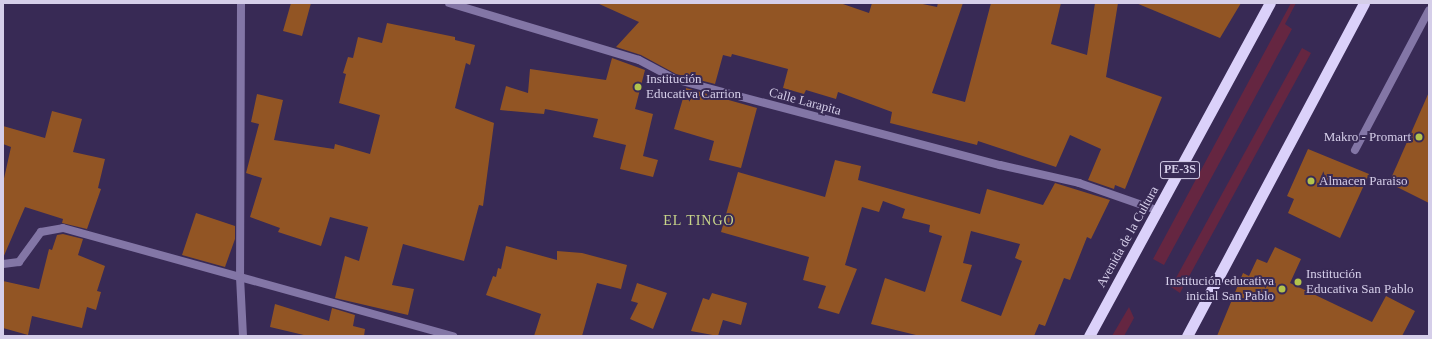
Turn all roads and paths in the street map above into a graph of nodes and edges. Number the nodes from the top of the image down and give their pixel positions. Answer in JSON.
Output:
{"nodes":[{"id":1,"x":241,"y":3,"type":"edge"},
{"id":2,"x":449,"y":3,"type":"edge"},
{"id":3,"x":1270,"y":3,"type":"edge"},
{"id":4,"x":1364,"y":3,"type":"edge"},
{"id":5,"x":1429,"y":10,"type":"edge"},
{"id":6,"x":1355,"y":150,"type":"dead end"},
{"id":7,"x":1159,"y":211,"type":"junction"},
{"id":8,"x":3,"y":264,"type":"edge"},
{"id":9,"x":240,"y":277,"type":"junction"},
{"id":10,"x":243,"y":336,"type":"edge"},
{"id":11,"x":453,"y":336,"type":"edge"},
{"id":12,"x":1089,"y":336,"type":"edge"},
{"id":13,"x":1187,"y":336,"type":"edge"}],
"edges":[{"from":1,"to":9,"type":"street"},
{"from":2,"to":7,"type":"street","name":"Calle Larapita"},
{"from":3,"to":7,"type":"highway","name":"Avenida de la Cultura","number":"PE-3S"},
{"from":4,"to":13,"type":"highway"},
{"from":5,"to":6,"type":"street"},
{"from":7,"to":12,"type":"highway","name":"Avenida de la Cultura","number":"PE-3S"},
{"from":8,"to":9,"type":"street"},
{"from":9,"to":10,"type":"street"},
{"from":9,"to":11,"type":"street"}]}
